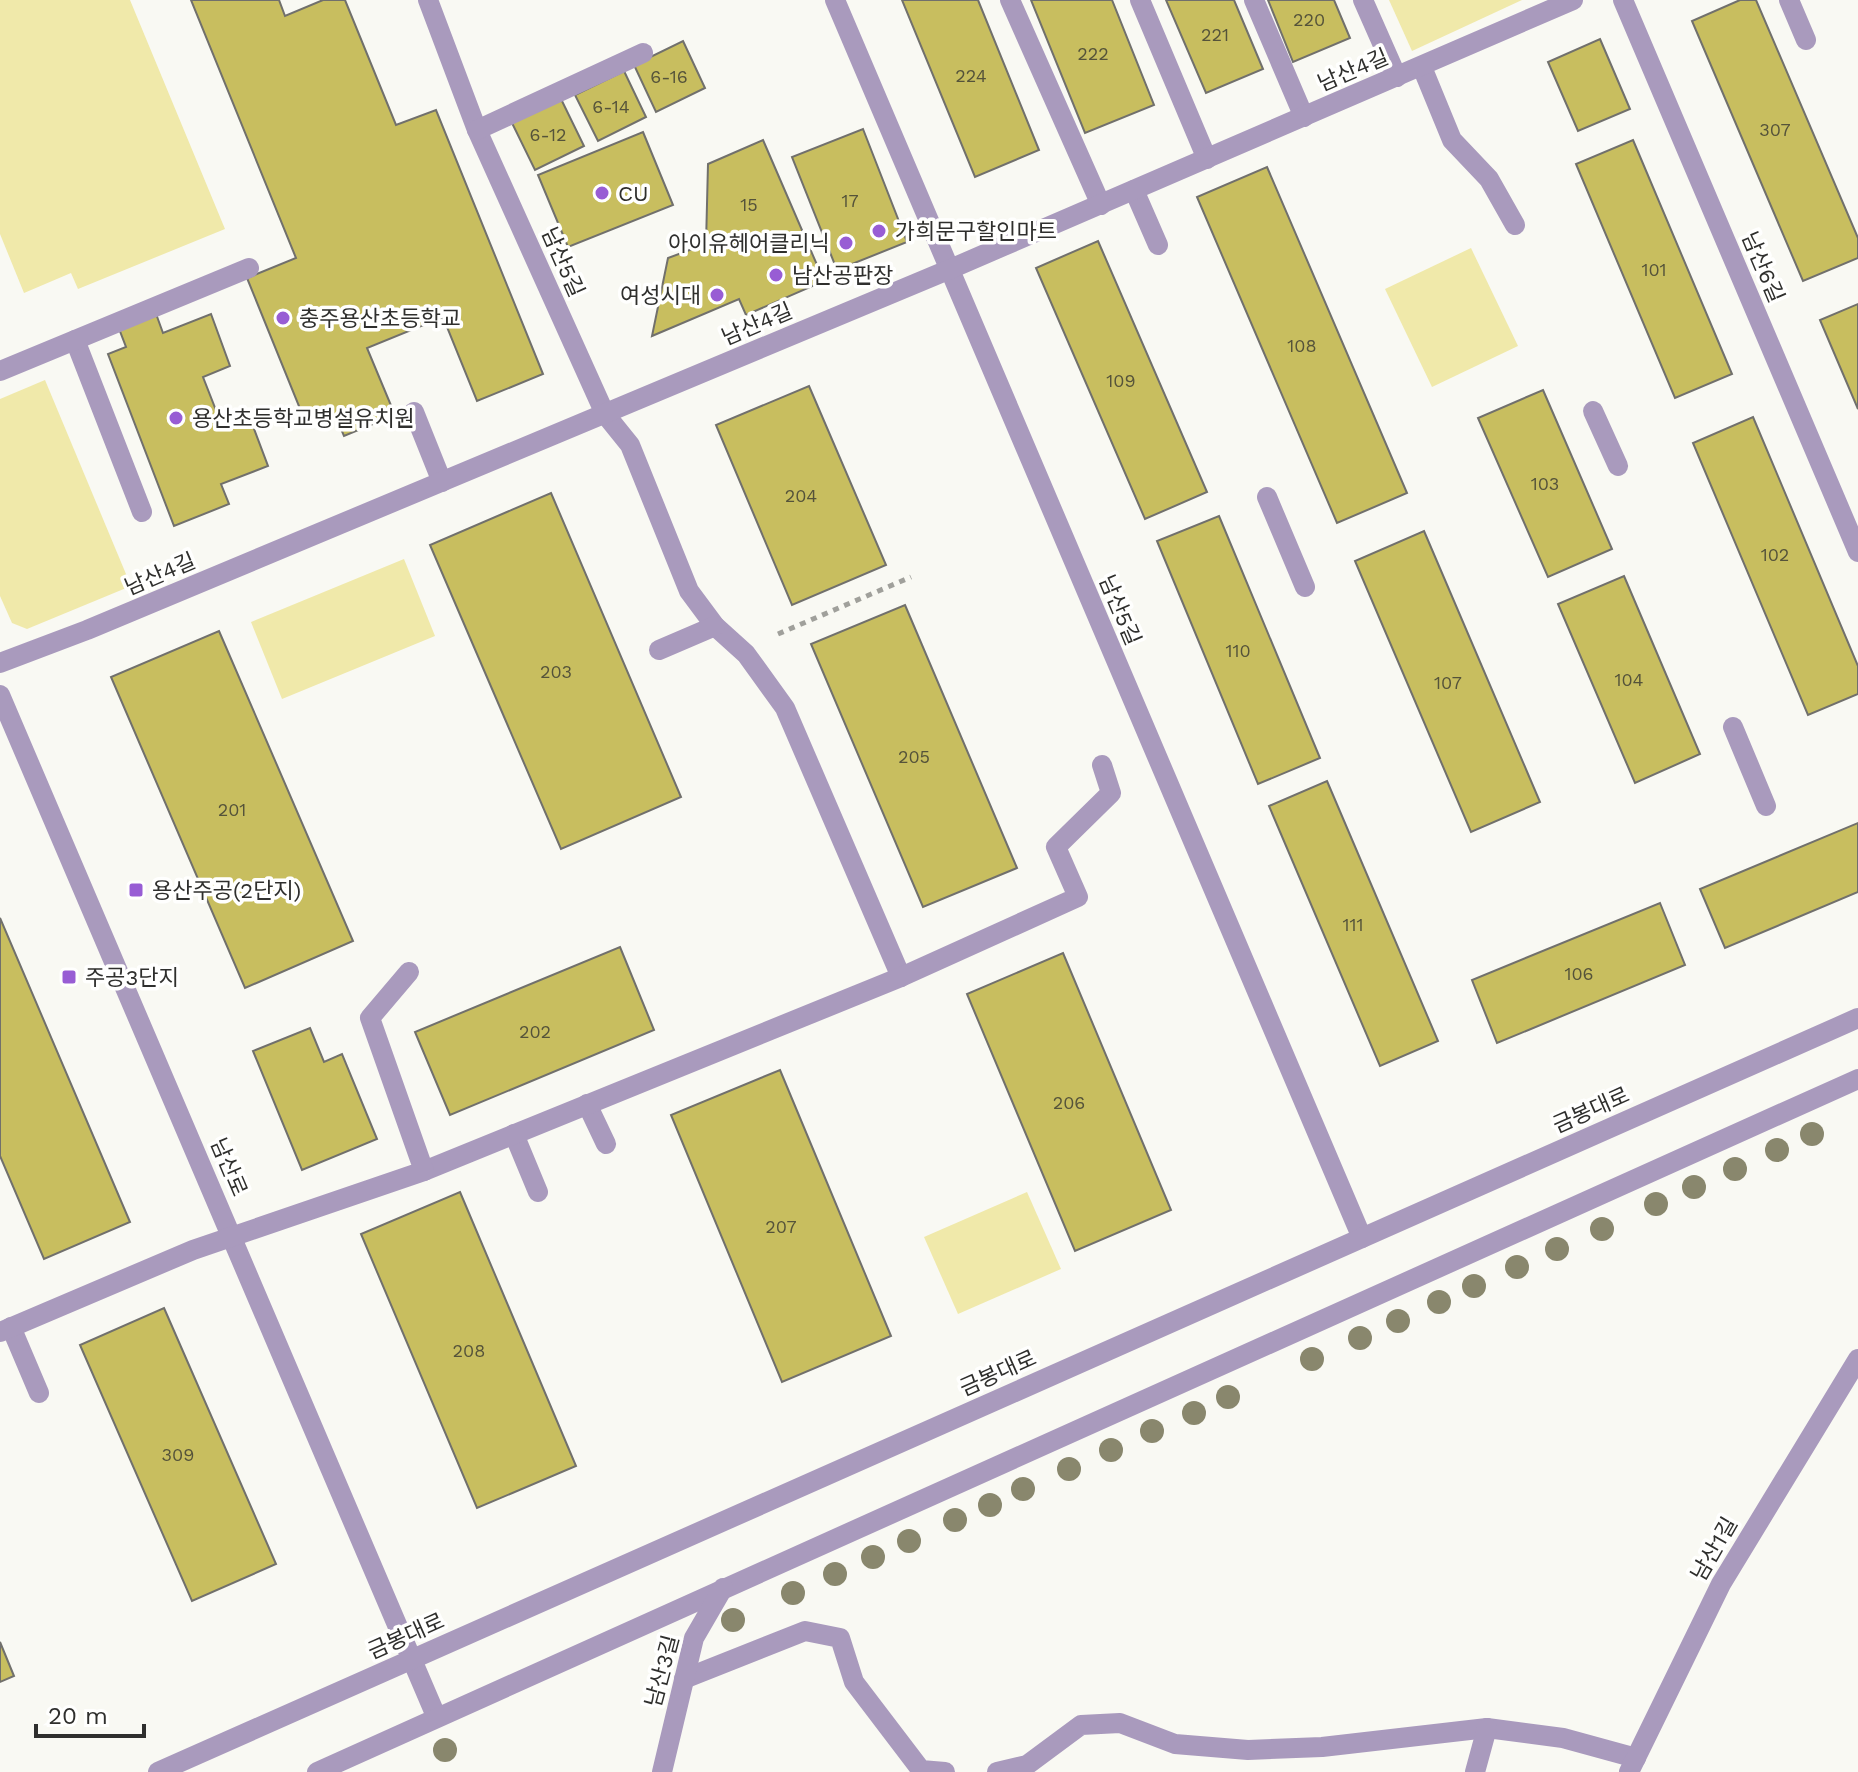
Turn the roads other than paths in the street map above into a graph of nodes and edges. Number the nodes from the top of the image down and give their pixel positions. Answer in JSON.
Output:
{"nodes":[{"id":1,"x":428,"y":0,"type":"edge"},
{"id":2,"x":835,"y":0,"type":"edge"},
{"id":3,"x":1010,"y":0,"type":"edge"},
{"id":4,"x":1140,"y":0,"type":"edge"},
{"id":5,"x":1254,"y":0,"type":"edge"},
{"id":6,"x":1363,"y":0,"type":"edge"},
{"id":7,"x":1573,"y":0,"type":"edge"},
{"id":8,"x":1623,"y":0,"type":"edge"},
{"id":9,"x":1789,"y":0,"type":"edge"},
{"id":10,"x":1806,"y":40,"type":"dead end"},
{"id":11,"x":643,"y":53,"type":"dead end"},
{"id":12,"x":1422,"y":67,"type":"junction"},
{"id":13,"x":1397,"y":77,"type":"junction"},
{"id":14,"x":1304,"y":117,"type":"junction"},
{"id":15,"x":477,"y":130,"type":"junction"},
{"id":16,"x":1207,"y":159,"type":"junction"},
{"id":17,"x":1134,"y":190,"type":"junction"},
{"id":18,"x":1101,"y":205,"type":"junction"},
{"id":19,"x":1515,"y":225,"type":"dead end"},
{"id":20,"x":1158,"y":245,"type":"dead end"},
{"id":21,"x":249,"y":268,"type":"dead end"},
{"id":22,"x":948,"y":270,"type":"junction"},
{"id":23,"x":75,"y":340,"type":"junction"},
{"id":24,"x":0,"y":371,"type":"edge"},
{"id":25,"x":1593,"y":411,"type":"dead end"},
{"id":26,"x":414,"y":412,"type":"dead end"},
{"id":27,"x":605,"y":414,"type":"junction"},
{"id":28,"x":1618,"y":466,"type":"dead end"},
{"id":29,"x":442,"y":482,"type":"junction"},
{"id":30,"x":1267,"y":497,"type":"dead end"},
{"id":31,"x":142,"y":512,"type":"dead end"},
{"id":32,"x":1858,"y":552,"type":"edge"},
{"id":33,"x":1305,"y":587,"type":"dead end"},
{"id":34,"x":715,"y":626,"type":"junction"},
{"id":35,"x":659,"y":650,"type":"dead end"},
{"id":36,"x":0,"y":663,"type":"edge"},
{"id":37,"x":0,"y":695,"type":"edge"},
{"id":38,"x":1733,"y":727,"type":"dead end"},
{"id":39,"x":1102,"y":765,"type":"dead end"},
{"id":40,"x":1766,"y":806,"type":"dead end"},
{"id":41,"x":409,"y":972,"type":"dead end"},
{"id":42,"x":901,"y":977,"type":"junction"},
{"id":43,"x":1858,"y":1018,"type":"edge"},
{"id":44,"x":1858,"y":1079,"type":"edge"},
{"id":45,"x":587,"y":1104,"type":"junction"},
{"id":46,"x":514,"y":1134,"type":"junction"},
{"id":47,"x":606,"y":1144,"type":"dead end"},
{"id":48,"x":424,"y":1171,"type":"junction"},
{"id":49,"x":538,"y":1192,"type":"dead end"},
{"id":50,"x":232,"y":1236,"type":"junction"},
{"id":51,"x":1362,"y":1238,"type":"junction"},
{"id":52,"x":5,"y":1330,"type":"edge"},
{"id":53,"x":1858,"y":1359,"type":"edge"},
{"id":54,"x":39,"y":1393,"type":"dead end"},
{"id":55,"x":723,"y":1588,"type":"junction"},
{"id":56,"x":410,"y":1660,"type":"junction"},
{"id":57,"x":684,"y":1679,"type":"junction"},
{"id":58,"x":436,"y":1716,"type":"junction"},
{"id":59,"x":1487,"y":1728,"type":"junction"},
{"id":60,"x":1632,"y":1765,"type":"edge"},
{"id":61,"x":158,"y":1772,"type":"edge"},
{"id":62,"x":317,"y":1772,"type":"edge"},
{"id":63,"x":662,"y":1772,"type":"edge"},
{"id":64,"x":945,"y":1772,"type":"edge"},
{"id":65,"x":997,"y":1772,"type":"edge"},
{"id":66,"x":1475,"y":1772,"type":"edge"}],
"edges":[{"from":1,"to":15,"type":"street","name":"남산5길"},
{"from":2,"to":22,"type":"street","name":"남산5길"},
{"from":3,"to":18,"type":"street"},
{"from":4,"to":16,"type":"street"},
{"from":5,"to":14,"type":"street"},
{"from":6,"to":13,"type":"street"},
{"from":7,"to":12,"type":"street","name":"남산4길"},
{"from":8,"to":32,"type":"street","name":"남산6길"},
{"from":9,"to":10,"type":"street"},
{"from":11,"to":15,"type":"street"},
{"from":12,"to":13,"type":"street","name":"남산4길"},
{"from":12,"to":19,"type":"street"},
{"from":13,"to":14,"type":"street","name":"남산4길"},
{"from":14,"to":16,"type":"street","name":"남산4길"},
{"from":15,"to":27,"type":"street","name":"남산5길"},
{"from":16,"to":17,"type":"street","name":"남산4길"},
{"from":17,"to":18,"type":"street","name":"남산4길"},
{"from":17,"to":20,"type":"street"},
{"from":18,"to":22,"type":"street","name":"남산4길"},
{"from":21,"to":23,"type":"street"},
{"from":22,"to":27,"type":"street","name":"남산4길"},
{"from":22,"to":51,"type":"street","name":"남산5길"},
{"from":23,"to":24,"type":"street"},
{"from":23,"to":31,"type":"street"},
{"from":25,"to":28,"type":"street"},
{"from":26,"to":29,"type":"street"},
{"from":27,"to":29,"type":"street","name":"남산4길"},
{"from":27,"to":34,"type":"street","name":"남산5길"},
{"from":29,"to":36,"type":"street","name":"남산4길"},
{"from":30,"to":33,"type":"street"},
{"from":34,"to":35,"type":"street"},
{"from":34,"to":42,"type":"street","name":"남산5길"},
{"from":37,"to":50,"type":"street","name":"남산로"},
{"from":38,"to":40,"type":"street"},
{"from":39,"to":42,"type":"street"},
{"from":41,"to":48,"type":"street"},
{"from":42,"to":45,"type":"street"},
{"from":43,"to":51,"type":"street","name":"금봉대로"},
{"from":44,"to":55,"type":"street"},
{"from":45,"to":46,"type":"street"},
{"from":45,"to":47,"type":"street"},
{"from":46,"to":48,"type":"street"},
{"from":46,"to":49,"type":"street"},
{"from":48,"to":50,"type":"street"},
{"from":50,"to":52,"type":"street"},
{"from":50,"to":56,"type":"street","name":"남산로"},
{"from":51,"to":56,"type":"street","name":"금봉대로"},
{"from":52,"to":54,"type":"street"},
{"from":53,"to":60,"type":"street","name":"남산1길"},
{"from":55,"to":57,"type":"street","name":"남산3길"},
{"from":55,"to":58,"type":"street"},
{"from":56,"to":58,"type":"street","name":"남산로"},
{"from":56,"to":61,"type":"street","name":"금봉대로"},
{"from":57,"to":63,"type":"street","name":"남산3길"},
{"from":57,"to":64,"type":"street"},
{"from":58,"to":62,"type":"street"},
{"from":59,"to":60,"type":"street"},
{"from":59,"to":65,"type":"street"},
{"from":59,"to":66,"type":"street"}]}
